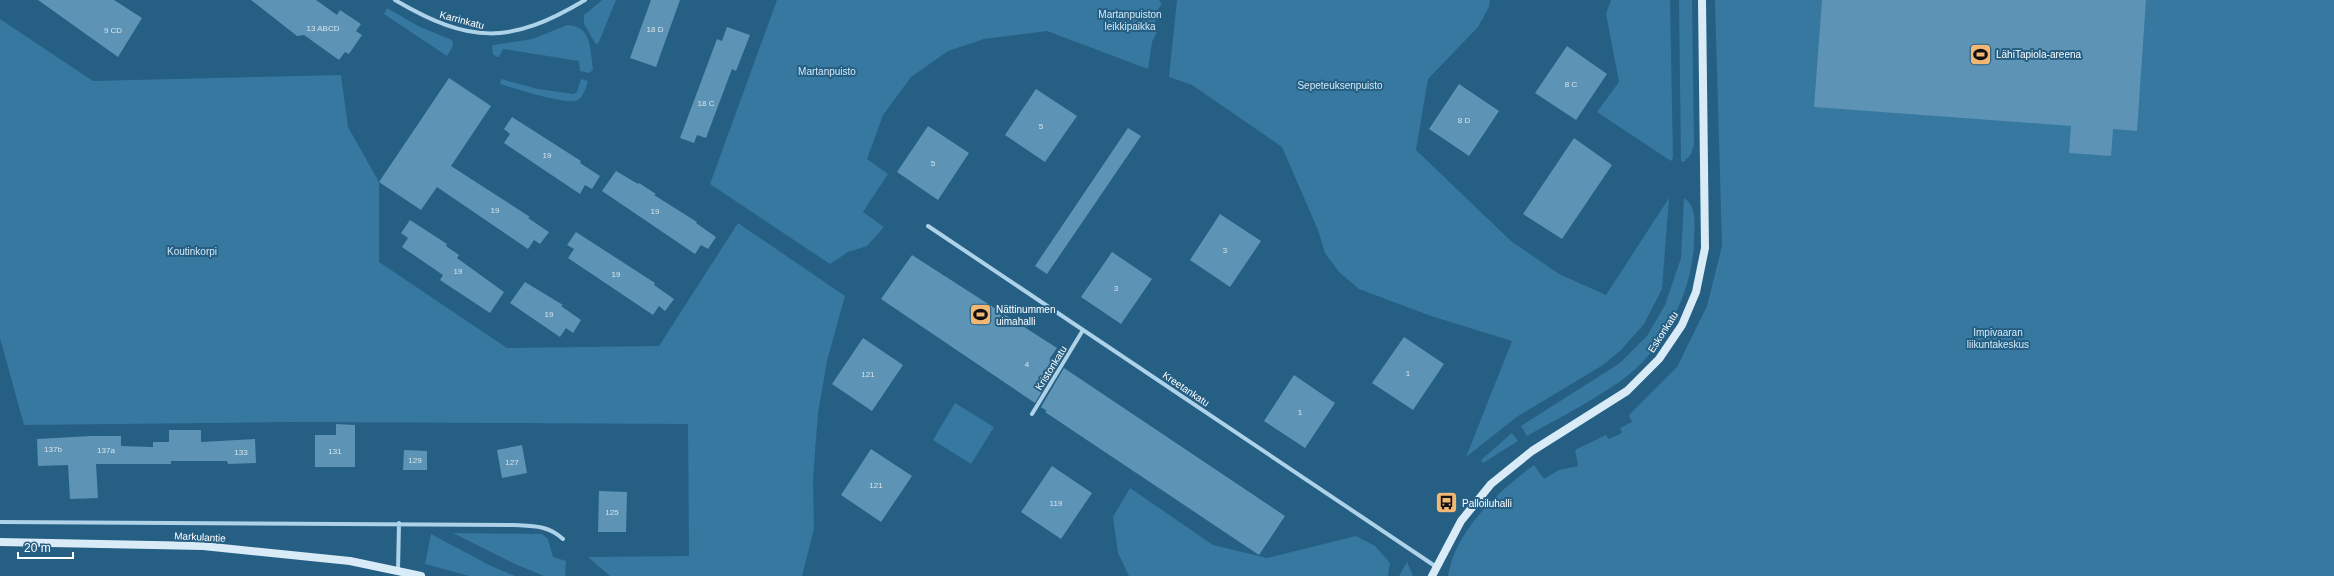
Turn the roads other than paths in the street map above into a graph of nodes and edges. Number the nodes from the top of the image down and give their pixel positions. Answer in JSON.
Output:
{"nodes":[{"id":1,"x":395,"y":0,"type":"edge"},
{"id":2,"x":585,"y":0,"type":"edge"},
{"id":3,"x":1702,"y":0,"type":"edge"},
{"id":4,"x":928,"y":226,"type":"dead end"},
{"id":5,"x":1084,"y":330,"type":"junction"},
{"id":6,"x":1032,"y":414,"type":"dead end"},
{"id":7,"x":0,"y":522,"type":"edge"},
{"id":8,"x":398,"y":524,"type":"junction"},
{"id":9,"x":563,"y":539,"type":"dead end"},
{"id":10,"x":0,"y":542,"type":"edge"},
{"id":11,"x":1435,"y":566,"type":"junction"},
{"id":12,"x":398,"y":571,"type":"junction"},
{"id":13,"x":421,"y":576,"type":"edge"},
{"id":14,"x":1432,"y":576,"type":"edge"}],
"edges":[{"from":1,"to":2,"type":"street","name":"Karrinkatu"},
{"from":3,"to":11,"type":"street","name":"Eskonkatu"},
{"from":4,"to":5,"type":"street","name":"Kreetankatu"},
{"from":5,"to":6,"type":"street","name":"Kristonkatu"},
{"from":5,"to":11,"type":"street","name":"Kreetankatu"},
{"from":7,"to":8,"type":"street","name":"Markulantie"},
{"from":8,"to":9,"type":"street","name":"Markulantie"},
{"from":8,"to":12,"type":"street"},
{"from":10,"to":12,"type":"street","name":"Markulantie"},
{"from":11,"to":14,"type":"street","name":"Eskonkatu"},
{"from":12,"to":13,"type":"street","name":"Markulantie"}]}
